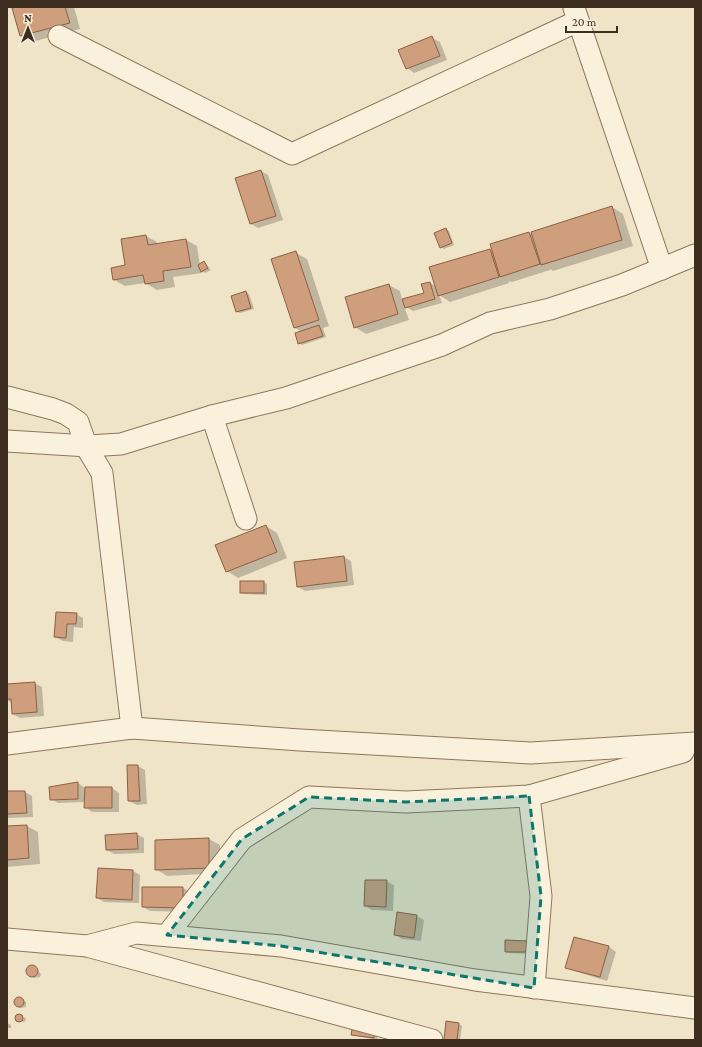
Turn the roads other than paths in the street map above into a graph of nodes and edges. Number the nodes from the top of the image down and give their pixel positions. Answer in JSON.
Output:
{"nodes":[{"id":1,"x":576,"y":14,"type":"edge"},
{"id":2,"x":59,"y":36,"type":"dead end"},
{"id":3,"x":695,"y":255,"type":"edge"},
{"id":4,"x":662,"y":269,"type":"junction"},
{"id":5,"x":7,"y":397,"type":"edge"},
{"id":6,"x":212,"y":416,"type":"junction"},
{"id":7,"x":7,"y":441,"type":"edge"},
{"id":8,"x":88,"y":446,"type":"junction"},
{"id":9,"x":246,"y":519,"type":"dead end"},
{"id":10,"x":132,"y":728,"type":"junction"},
{"id":11,"x":695,"y":743,"type":"edge"},
{"id":12,"x":7,"y":744,"type":"edge"},
{"id":13,"x":695,"y":749,"type":"edge"},
{"id":14,"x":529,"y":796,"type":"junction"},
{"id":15,"x":167,"y":935,"type":"junction"},
{"id":16,"x":7,"y":939,"type":"edge"},
{"id":17,"x":87,"y":946,"type":"junction"},
{"id":18,"x":534,"y":988,"type":"junction"},
{"id":19,"x":695,"y":1008,"type":"edge"},
{"id":20,"x":432,"y":1040,"type":"edge"}],
"edges":[{"from":1,"to":2,"type":"street"},
{"from":1,"to":4,"type":"street"},
{"from":3,"to":4,"type":"street"},
{"from":4,"to":6,"type":"street"},
{"from":5,"to":8,"type":"street"},
{"from":6,"to":8,"type":"street"},
{"from":6,"to":9,"type":"street"},
{"from":7,"to":8,"type":"street"},
{"from":8,"to":10,"type":"street"},
{"from":10,"to":11,"type":"street"},
{"from":10,"to":12,"type":"street"},
{"from":13,"to":14,"type":"street"},
{"from":14,"to":15,"type":"street"},
{"from":14,"to":18,"type":"street"},
{"from":15,"to":17,"type":"street"},
{"from":15,"to":18,"type":"street"},
{"from":16,"to":17,"type":"street"},
{"from":17,"to":20,"type":"street"},
{"from":18,"to":19,"type":"street"}]}
